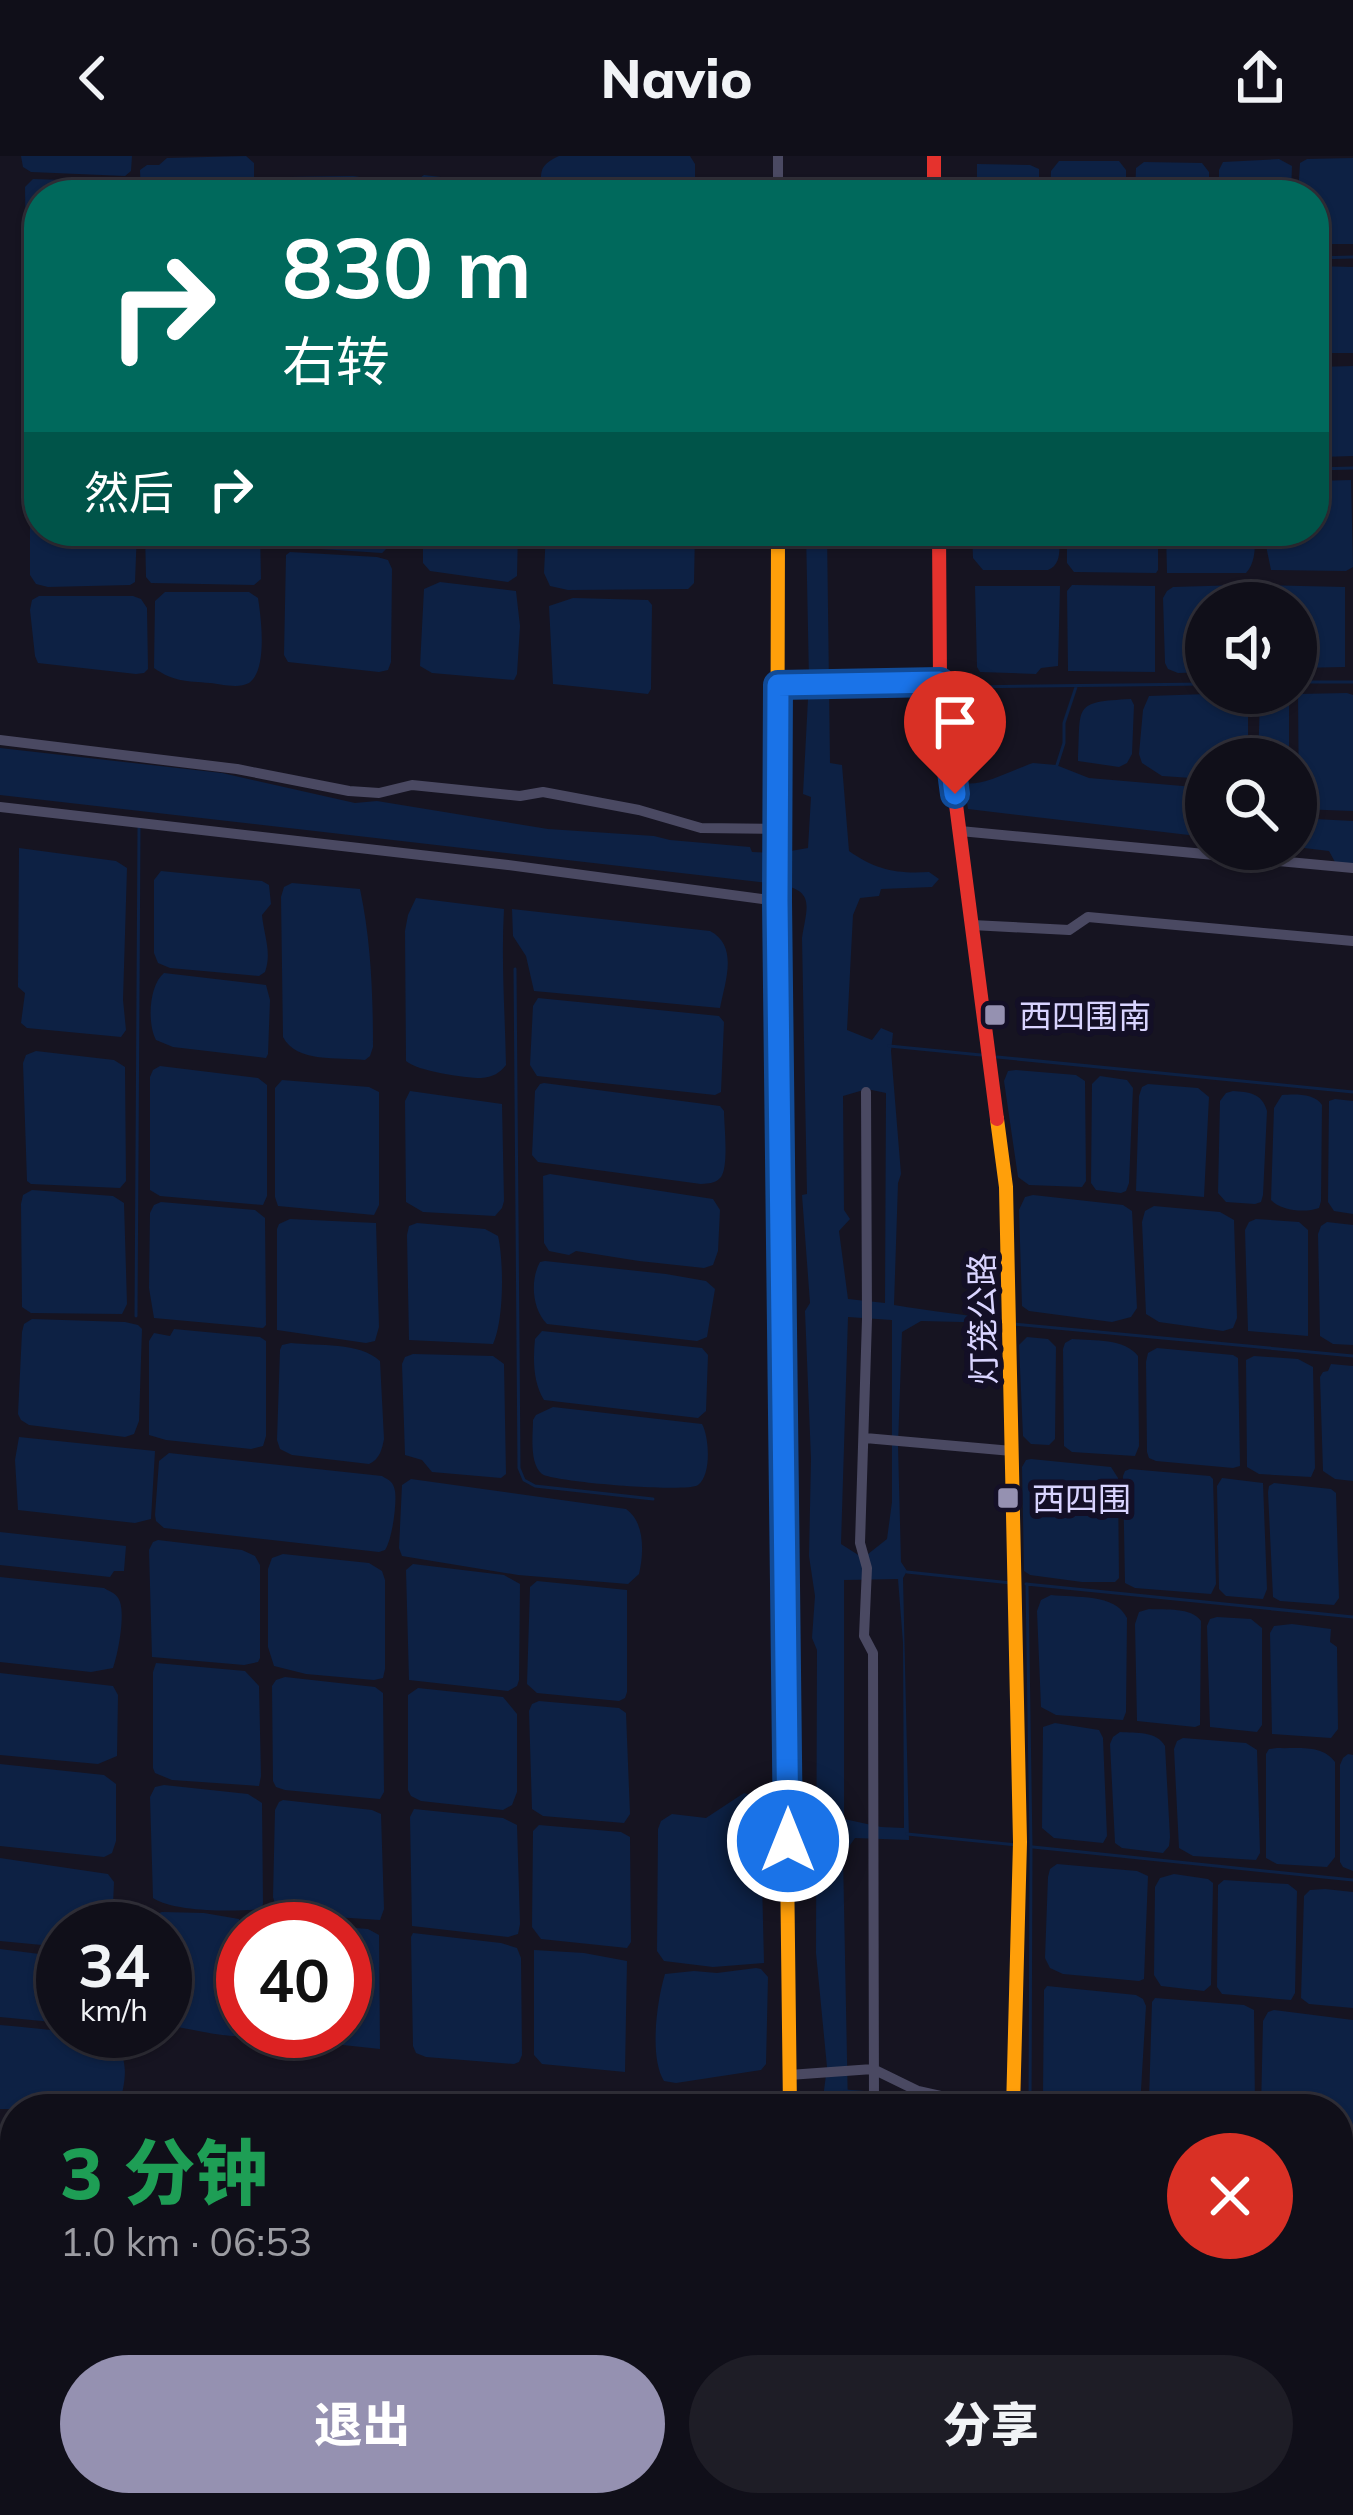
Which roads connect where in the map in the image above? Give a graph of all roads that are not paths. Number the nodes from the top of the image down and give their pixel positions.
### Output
1 (778, 546) edge
2 (938, 546) edge
3 (940, 682) junction
4 (778, 685) junction
5 (0, 740) edge
6 (0, 807) edge
7 (778, 829) junction
8 (960, 831) junction
9 (1353, 868) edge
10 (777, 901) junction
11 (972, 925) junction
12 (1353, 941) edge
13 (866, 1092) dead end
14 (865, 1438) dead end
15 (1012, 1451) junction
16 (873, 2069) junction
17 (789, 2075) junction
18 (790, 2094) edge
19 (873, 2094) edge
20 (932, 2094) edge
21 (1013, 2094) edge

1 - 4 street
2 - 3 street, 灯笼公路
3 - 4 street
3 - 8 street, 灯笼公路
4 - 7 street
5 - 7 street
6 - 10 street
7 - 10 street
8 - 9 street
8 - 11 street, 灯笼公路
10 - 17 street
11 - 12 street
11 - 15 street, 灯笼公路
13 - 16 street
14 - 15 street
15 - 21 street, 灯笼公路
16 - 17 street
16 - 19 street
16 - 20 street
17 - 18 street

